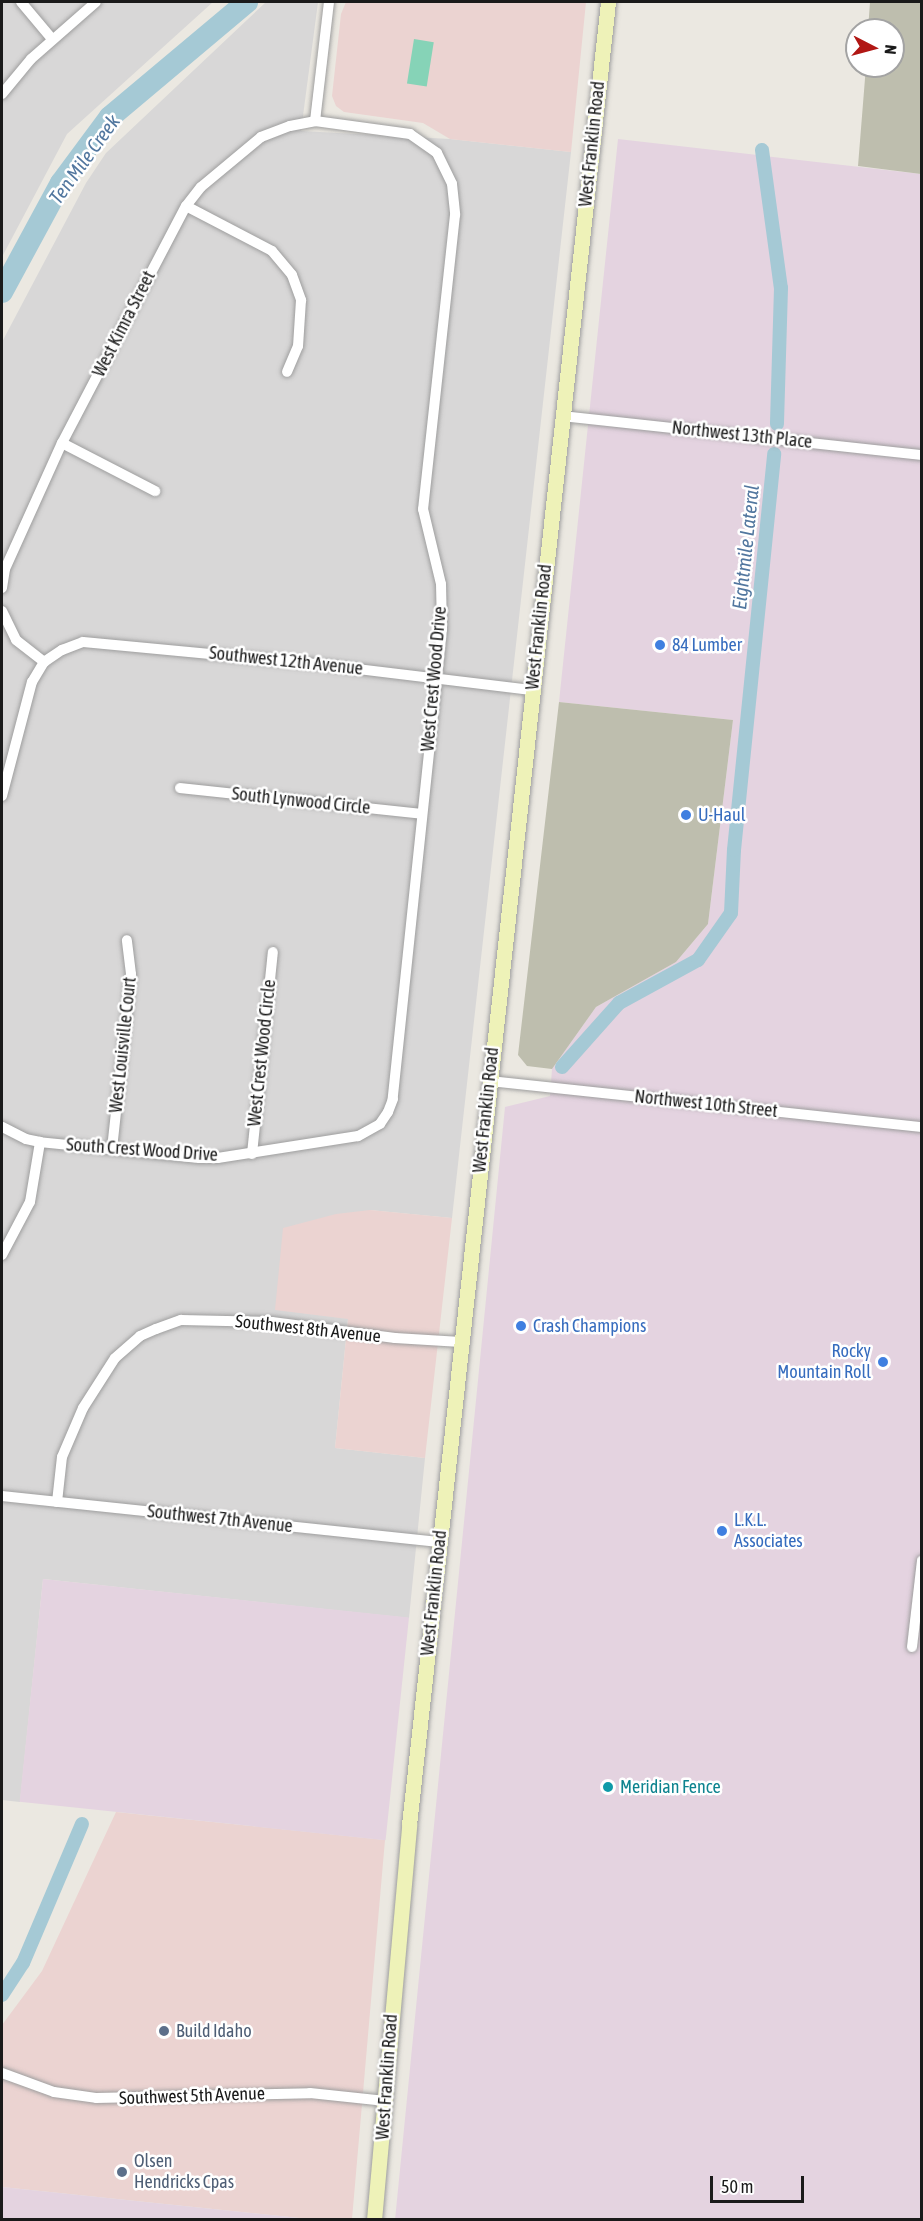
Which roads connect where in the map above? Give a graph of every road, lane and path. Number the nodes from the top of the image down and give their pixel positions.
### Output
1 (21, 2) edge
2 (96, 2) edge
3 (329, 2) edge
4 (608, 2) edge
5 (52, 39) junction
6 (2, 94) edge
7 (315, 121) junction
8 (186, 206) junction
9 (287, 372) dead end
10 (562, 416) junction
11 (62, 443) junction
12 (921, 455) edge
13 (155, 491) dead end
14 (2, 588) edge
15 (2, 611) edge
16 (44, 662) junction
17 (436, 679) junction
18 (532, 690) junction
19 (180, 788) dead end
20 (2, 796) edge
21 (422, 814) junction
22 (127, 940) dead end
23 (273, 952) dead end
24 (490, 1081) junction
25 (2, 1127) edge
26 (921, 1127) edge
27 (40, 1142) junction
28 (316, 1144) joint
29 (112, 1149) junction
30 (252, 1154) junction
31 (2, 1255) edge
32 (461, 1342) junction
33 (2, 1496) edge
34 (57, 1502) junction
35 (439, 1542) junction
36 (921, 1561) edge
37 (912, 1647) dead end
38 (2, 2073) edge
39 (386, 2101) junction
40 (374, 2220) edge

1 - 5 street
2 - 5 street
3 - 7 street
4 - 10 main road, West Franklin Road
5 - 6 street
7 - 8 street, West Kimra Street
7 - 17 street, West Crest Wood Drive
8 - 9 street
8 - 11 street, West Kimra Street
10 - 12 street, Northwest 13th Place
10 - 18 main road, West Franklin Road
11 - 13 street
11 - 14 street, West Kimra Street
15 - 16 street
16 - 17 street, Southwest 12th Avenue
16 - 20 street
17 - 18 street, Southwest 12th Avenue
17 - 21 street, West Crest Wood Drive
18 - 24 main road, West Franklin Road
19 - 21 street, South Lynwood Circle
21 - 28 street, West Crest Wood Drive
22 - 29 street, West Louisville Court
23 - 30 street, West Crest Wood Circle
24 - 26 street, Northwest 10th Street
24 - 32 main road, West Franklin Road
25 - 27 street
27 - 29 street, South Crest Wood Drive
27 - 31 street
28 - 30 street, South Crest Wood Drive
29 - 30 street, South Crest Wood Drive
32 - 34 street, Southwest 8th Avenue
32 - 35 main road, West Franklin Road
33 - 34 street, Southwest 7th Avenue
34 - 35 street, Southwest 7th Avenue
35 - 39 main road, West Franklin Road
36 - 37 street
38 - 39 street, Southwest 5th Avenue
39 - 40 main road, West Franklin Road

